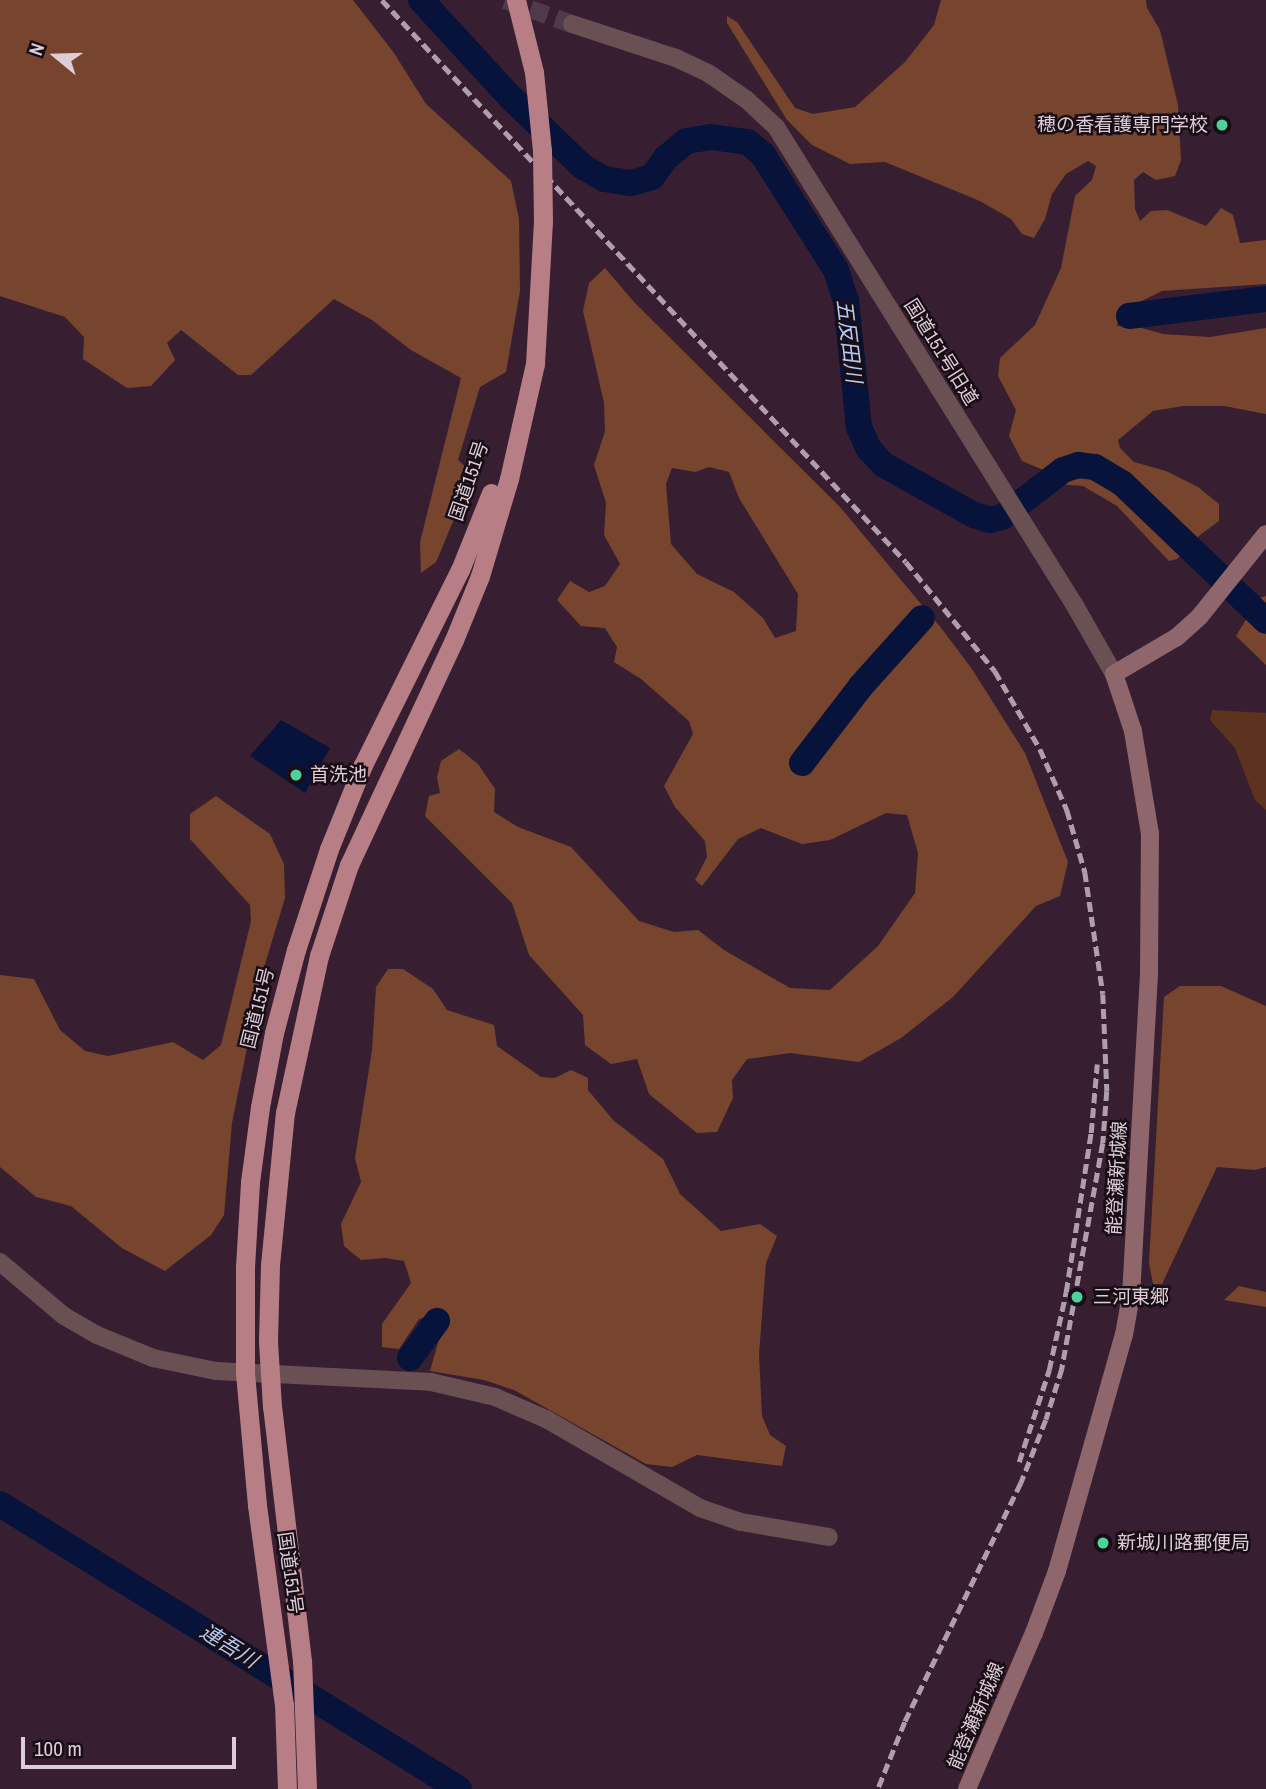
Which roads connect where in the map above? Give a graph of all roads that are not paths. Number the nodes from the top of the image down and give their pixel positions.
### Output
1 (516, 0) edge
2 (523, 0) edge
3 (572, 24) tunnel mouth
4 (534, 72) junction
5 (540, 281) junction
6 (1266, 534) edge
7 (1114, 674) junction
8 (0, 1262) edge
9 (244, 1373) junction
10 (270, 1374) junction
11 (829, 1537) dead end
12 (287, 1789) edge
13 (307, 1789) edge
14 (967, 1789) edge

1 - 4 highway, 国道151号
2 - 4 highway, 国道151号
3 - 7 street, 国道151号旧道
4 - 5 highway, 国道151号, bridge
5 - 9 highway, 国道151号
5 - 10 highway, 国道151号
6 - 7 main road
7 - 14 main road, 能登瀬新城線
8 - 9 street
9 - 10 street
9 - 12 highway, 国道151号
10 - 11 street
10 - 13 highway, 国道151号

